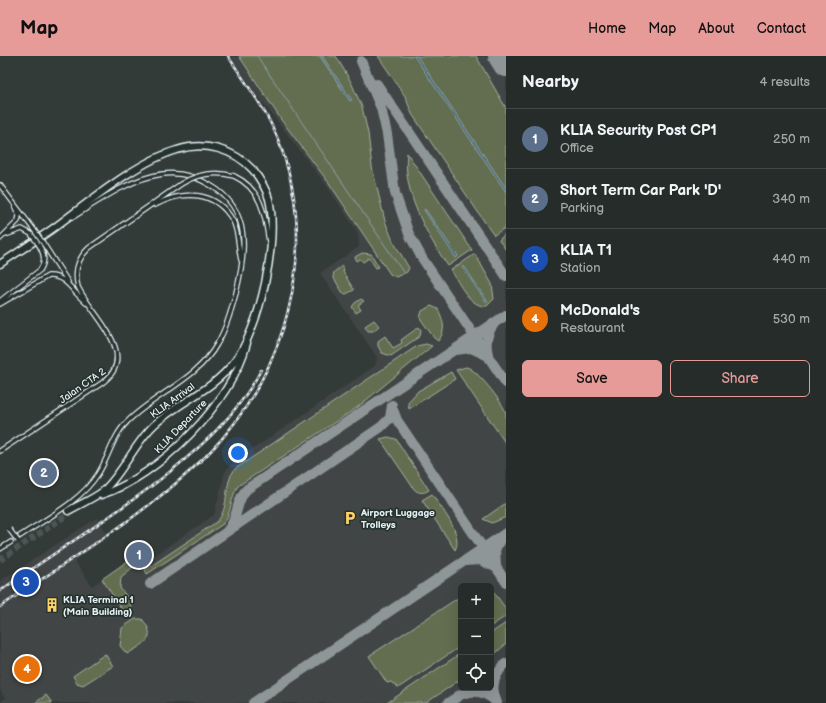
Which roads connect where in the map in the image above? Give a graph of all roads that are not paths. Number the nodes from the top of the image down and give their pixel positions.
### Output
1 (0, 185) edge
2 (9, 197) junction
3 (140, 213) junction
4 (53, 228) junction
5 (0, 239) edge
6 (269, 248) junction
7 (242, 263) junction
8 (0, 264) edge
9 (76, 293) junction
10 (0, 301) edge
11 (0, 304) edge
12 (91, 308) junction
13 (250, 334) junction
14 (0, 451) edge
15 (69, 512) joint
16 (10, 529) dead end
17 (20, 536) dead end
18 (12, 542) dead end
19 (18, 542) dead end
20 (0, 549) edge

1 - 2 street
2 - 5 street
2 - 9 street, bridge
3 - 6 street, bridge
3 - 7 street
3 - 12 street
4 - 6 main road
4 - 7 street
4 - 8 main road
5 - 10 street, bridge
6 - 13 main road
7 - 17 street
9 - 11 street
9 - 12 street
12 - 14 street, Jalan CTA 2
13 - 15 main road, KLIA Arrival
13 - 15 main road, KLIA Departure
16 - 19 street, bridge
18 - 20 street

